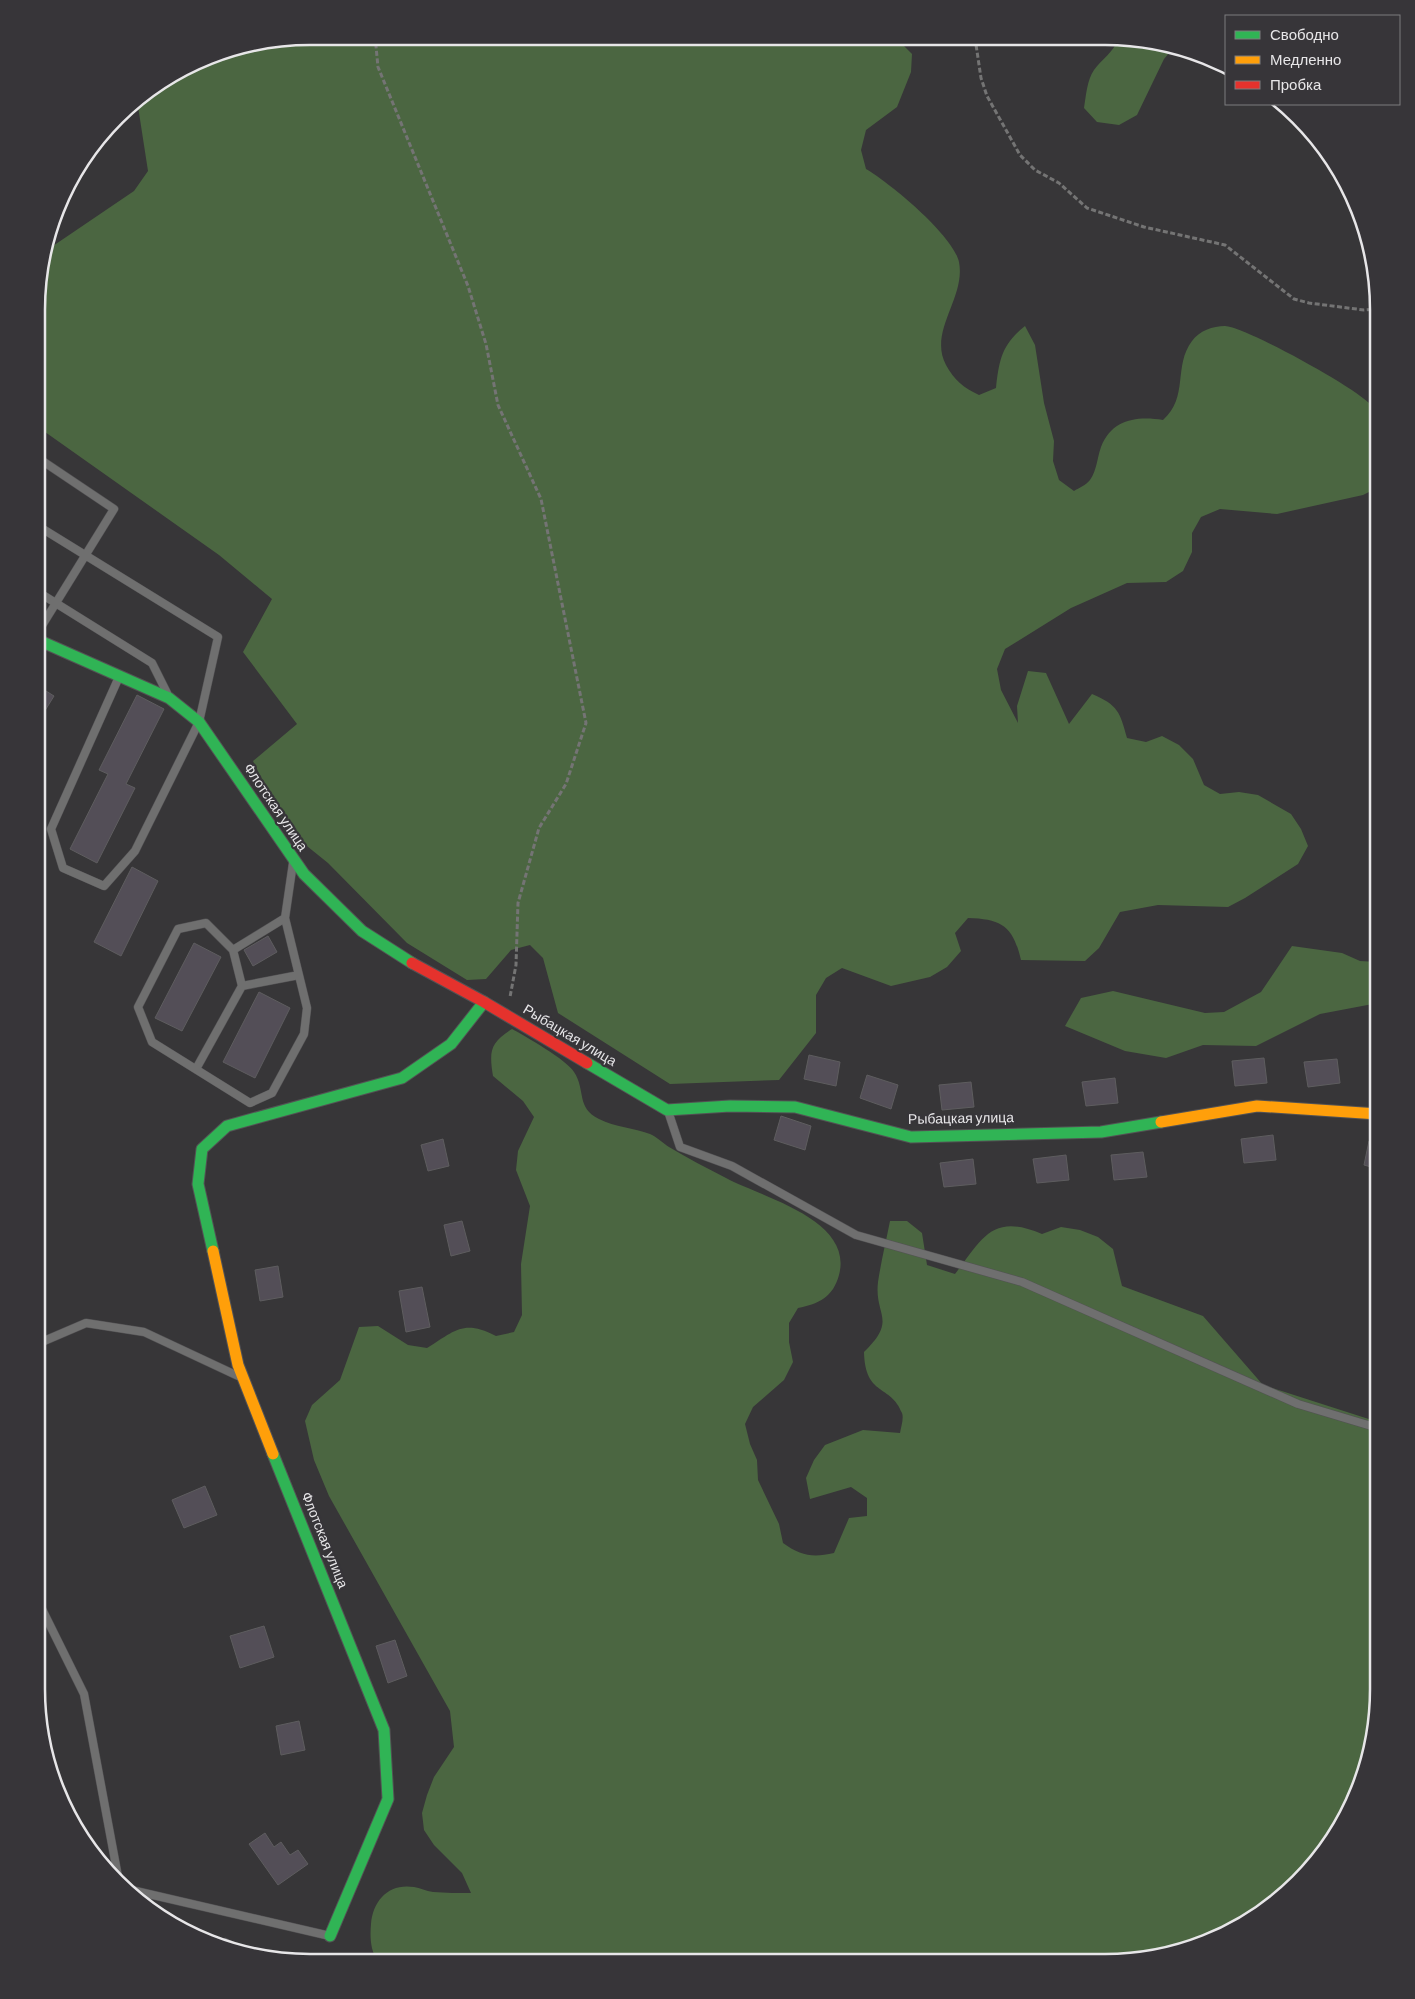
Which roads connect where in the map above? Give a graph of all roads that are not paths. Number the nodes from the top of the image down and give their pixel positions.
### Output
1 (45, 463) edge
2 (45, 530) edge
3 (86, 555) junction
4 (45, 596) edge
5 (56, 603) junction
6 (45, 621) edge
7 (45, 643) edge
8 (120, 675) junction
9 (169, 698) junction
10 (199, 722) junction
11 (293, 860) junction
12 (285, 918) junction
13 (233, 950) junction
14 (299, 975) junction
15 (242, 986) junction
16 (484, 1002) junction
17 (196, 1069) junction
18 (667, 1110) junction
19 (1370, 1113) edge
20 (45, 1341) edge
21 (244, 1379) junction
22 (1370, 1426) edge
23 (45, 1615) edge
24 (117, 1870) edge
25 (142, 1893) edge
26 (330, 1936) joint

1 - 3 lane
2 - 3 lane
3 - 5 lane
3 - 10 lane
4 - 5 lane
5 - 6 lane
5 - 9 lane
7 - 8 street, Флотская улица
8 - 9 street, Флотская улица
8 - 10 lane
9 - 10 street, Флотская улица
10 - 11 street, Флотская улица
11 - 12 lane
11 - 16 street, Флотская улица
12 - 13 lane
12 - 14 lane
13 - 15 lane
13 - 17 lane
14 - 15 lane
14 - 17 lane
15 - 17 lane
16 - 18 street, Рыбацкая улица
16 - 21 street, Флотская улица
18 - 19 street, Рыбацкая улица
18 - 22 lane
20 - 21 lane
21 - 26 street, Флотская улица
23 - 24 lane
25 - 26 lane

